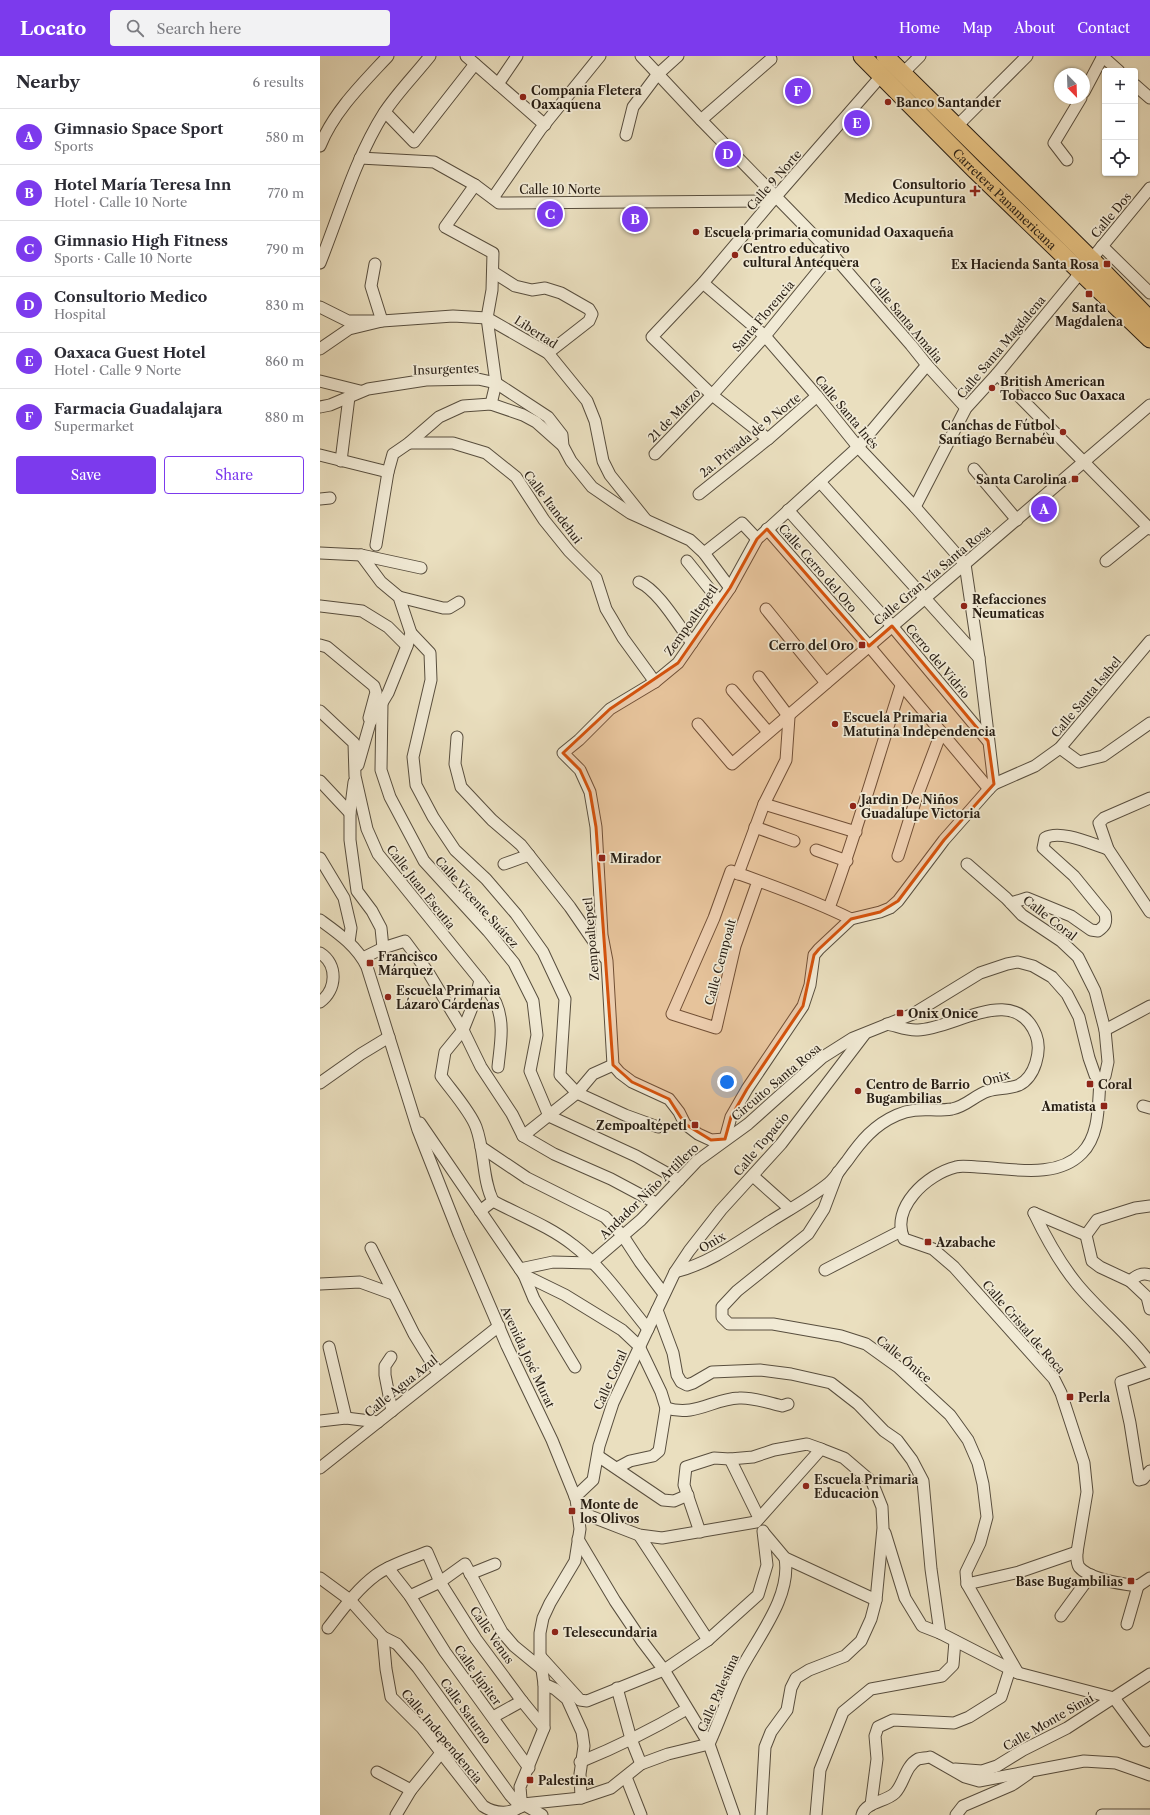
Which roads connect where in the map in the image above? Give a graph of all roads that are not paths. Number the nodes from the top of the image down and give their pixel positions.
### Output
1 (388, 56) edge
2 (430, 56) edge
3 (517, 56) edge
4 (600, 56) edge
5 (641, 56) edge
6 (678, 56) edge
7 (862, 56) edge
8 (885, 56) edge
9 (920, 56) edge
10 (1027, 56) edge
11 (1102, 56) edge
12 (473, 59) edge
13 (771, 59) dead end
14 (1116, 68) edge
15 (903, 73) junction
16 (657, 75) junction
17 (882, 75) junction
18 (1090, 80) edge
19 (498, 84) junction
20 (1138, 88) edge
21 (1150, 98) edge
22 (1077, 104) edge
23 (385, 112) junction
24 (701, 120) junction
25 (545, 125) junction
26 (957, 126) junction
27 (626, 135) dead end
28 (320, 146) edge
29 (360, 158) junction
30 (1067, 160) dead end
31 (475, 185) junction
32 (1149, 192) edge
33 (493, 198) junction
34 (774, 199) junction
35 (832, 254) junction
36 (1091, 259) junction
37 (320, 263) edge
38 (375, 264) dead end
39 (493, 272) junction
40 (703, 283) junction
41 (1150, 293) edge
42 (320, 307) edge
43 (487, 318) junction
44 (1150, 320) edge
45 (382, 321) junction
46 (765, 336) junction
47 (1150, 339) edge
48 (320, 349) edge
49 (548, 353) junction
50 (926, 365) junction
51 (997, 374) junction
52 (320, 381) edge
53 (496, 383) junction
54 (360, 391) junction
55 (712, 395) junction
56 (817, 396) junction
57 (349, 397) junction
58 (491, 404) junction
59 (1150, 405) edge
60 (320, 407) edge
61 (966, 408) junction
62 (768, 439) junction
63 (409, 443) junction
64 (563, 446) junction
65 (858, 448) junction
66 (655, 454) dead end
67 (320, 455) edge
68 (341, 461) junction
69 (1084, 462) junction
70 (974, 469) dead end
71 (388, 472) junction
72 (820, 482) junction
73 (699, 494) dead end
74 (915, 507) junction
75 (788, 510) junction
76 (1017, 520) junction
77 (646, 521) junction
78 (1149, 528) edge
79 (767, 530) junction
80 (756, 538) junction
81 (376, 545) dead end
82 (320, 553) edge
83 (704, 553) junction
84 (360, 555) junction
85 (687, 561) dead end
86 (1106, 561) dead end
87 (965, 564) junction
88 (421, 568) dead end
89 (639, 582) dead end
90 (730, 588) junction
91 (399, 598) junction
92 (924, 598) junction
93 (459, 602) dead end
94 (720, 602) junction
95 (320, 606) edge
96 (766, 609) dead end
97 (892, 626) junction
98 (411, 633) junction
99 (1150, 641) edge
100 (692, 643) junction
101 (320, 645) edge
102 (407, 646) junction
103 (869, 646) junction
104 (979, 658) junction
105 (759, 677) dead end
106 (655, 682) junction
107 (826, 683) junction
108 (901, 686) junction
109 (732, 690) dead end
110 (382, 703) junction
111 (320, 711) edge
112 (789, 717) junction
113 (370, 723) junction
114 (1150, 723) edge
115 (698, 724) dead end
116 (768, 732) junction
117 (941, 733) junction
118 (457, 737) dead end
119 (988, 741) junction
120 (1060, 748) junction
121 (355, 776) junction
122 (320, 781) edge
123 (991, 786) junction
124 (1150, 798) edge
125 (764, 804) junction
126 (350, 813) junction
127 (755, 827) junction
128 (856, 832) junction
129 (794, 840) dead end
130 (1108, 849) junction
131 (816, 850) dead end
132 (529, 854) junction
133 (898, 856) dead end
134 (320, 858) edge
135 (846, 861) junction
136 (504, 864) dead end
137 (967, 864) dead end
138 (735, 872) junction
139 (758, 881) junction
140 (357, 891) junction
141 (344, 898) junction
142 (1010, 903) junction
143 (829, 908) junction
144 (1150, 912) edge
145 (851, 919) junction
146 (320, 920) edge
147 (349, 942) junction
148 (383, 948) junction
149 (320, 953) edge
150 (363, 958) junction
151 (607, 961) junction
152 (480, 980) junction
153 (322, 1000) edge
154 (1150, 1006) edge
155 (887, 1024) junction
156 (463, 1030) junction
157 (1105, 1030) junction
158 (866, 1033) junction
159 (389, 1037) junction
160 (613, 1065) junction
161 (498, 1067) dead end
162 (1100, 1081) junction
163 (320, 1083) edge
164 (577, 1093) junction
165 (413, 1112) junction
166 (549, 1116) junction
167 (658, 1127) dead end
168 (523, 1136) junction
169 (725, 1139) junction
170 (482, 1148) junction
171 (838, 1172) junction
172 (753, 1176) junction
173 (679, 1180) junction
174 (493, 1201) junction
175 (656, 1203) junction
176 (1150, 1206) edge
177 (790, 1209) junction
178 (480, 1211) junction
179 (903, 1235) junction
180 (1086, 1235) junction
181 (623, 1236) junction
182 (371, 1248) dead end
183 (591, 1263) junction
184 (824, 1270) dead end
185 (522, 1272) junction
186 (675, 1272) junction
187 (1150, 1275) edge
188 (1130, 1281) junction
189 (320, 1284) edge
190 (393, 1294) junction
191 (664, 1294) junction
192 (1150, 1309) edge
193 (657, 1310) junction
194 (499, 1326) junction
195 (648, 1329) junction
196 (639, 1346) junction
197 (329, 1347) dead end
198 (391, 1357) dead end
199 (1150, 1362) edge
200 (575, 1367) dead end
201 (1150, 1372) edge
202 (438, 1373) junction
203 (788, 1404) dead end
204 (666, 1408) junction
205 (392, 1411) junction
206 (346, 1418) junction
207 (320, 1421) edge
208 (378, 1422) junction
209 (821, 1449) junction
210 (598, 1456) junction
211 (730, 1460) junction
212 (320, 1468) edge
213 (617, 1468) junction
214 (1150, 1471) edge
215 (688, 1495) junction
216 (575, 1497) junction
217 (577, 1511) junction
218 (759, 1524) junction
219 (883, 1528) junction
220 (700, 1532) junction
221 (639, 1535) junction
222 (578, 1539) junction
223 (1077, 1552) junction
224 (785, 1558) junction
225 (495, 1564) dead end
226 (388, 1568) junction
227 (470, 1574) junction
228 (1091, 1575) junction
229 (320, 1578) edge
230 (1150, 1578) edge
231 (440, 1582) junction
232 (967, 1584) junction
233 (1138, 1586) junction
234 (410, 1596) junction
235 (350, 1600) junction
236 (875, 1604) junction
237 (1061, 1616) dead end
238 (1128, 1624) dead end
239 (328, 1628) dead end
240 (940, 1633) junction
241 (384, 1637) junction
242 (708, 1640) junction
243 (955, 1641) junction
244 (540, 1656) junction
245 (542, 1669) junction
246 (664, 1670) junction
247 (1014, 1671) junction
248 (1150, 1674) edge
249 (544, 1684) junction
250 (617, 1688) junction
251 (1114, 1698) junction
252 (522, 1701) junction
253 (687, 1709) junction
254 (493, 1717) junction
255 (544, 1728) junction
256 (1145, 1730) edge
257 (631, 1739) junction
258 (1146, 1741) dead end
259 (709, 1744) junction
260 (441, 1753) junction
261 (580, 1762) junction
262 (641, 1764) junction
263 (529, 1768) junction
264 (952, 1769) junction
265 (1031, 1771) junction
266 (377, 1772) dead end
267 (1150, 1775) edge
268 (626, 1777) junction
269 (411, 1790) junction
270 (581, 1798) junction
271 (871, 1805) junction
272 (482, 1810) edge
273 (517, 1811) edge
274 (396, 1815) edge
275 (542, 1815) edge
276 (641, 1815) edge
277 (734, 1815) edge
278 (761, 1815) edge
279 (816, 1815) edge
280 (862, 1815) edge
281 (956, 1815) edge
282 (1102, 1815) edge
283 (1150, 1815) edge

1 - 28 street
2 - 23 street
3 - 19 street
4 - 25 street
5 - 16 street, Calle Santa Amalia
6 - 16 street
7 - 17 highway, Carretera Panamericana
8 - 15 highway, Carretera Panamericana
9 - 15 street
10 - 26 street
11 - 14 street
11 - 18 street
12 - 19 street
12 - 23 street
13 - 24 street
15 - 26 highway, Carretera Panamericana
16 - 24 street, Calle Santa Amalia
16 - 27 street
17 - 34 street, Calle 9 Norte
17 - 36 highway, Carretera Panamericana
19 - 25 street
20 - 21 street
22 - 30 street
23 - 29 street
24 - 34 street, Calle Santa Amalia
25 - 33 street
26 - 36 highway, Carretera Panamericana
29 - 31 street, Calle 10 Norte
29 - 37 street
31 - 33 street, Calle 10 Norte
31 - 39 street
32 - 36 street, Calle Dos
33 - 34 street, Calle 10 Norte
34 - 35 street, Calle Santa Amalia
34 - 40 street, Calle 9 Norte
35 - 46 street, Santa Florencia
35 - 50 street, Calle Santa Amalia
36 - 41 street
36 - 44 highway, Carretera Panamericana
36 - 47 highway, Carretera Panamericana
36 - 51 street, Calle Santa Magdalena
38 - 45 street
39 - 43 street
39 - 49 street
40 - 46 street, Calle Santa Inés
40 - 55 street, Calle 9 Norte
42 - 45 street, Libertad
43 - 45 street, Libertad
43 - 49 street, Libertad
43 - 53 street
45 - 48 street
46 - 55 street, Santa Florencia
46 - 56 street, Calle Santa Inés
49 - 77 street, Libertad
50 - 61 street, Calle Santa Amalia
50 - 65 street, Zempoaltepetl
51 - 61 street, Calle Santa Magdalena
51 - 69 street
52 - 54 street
53 - 54 street, Insurgentes
53 - 58 street
53 - 64 street, Insurgentes
54 - 57 street, Insurgentes
55 - 62 street
55 - 66 street, 21 de Marzo
56 - 62 street, 2a. Privada de 9 Norte
56 - 65 street, Calle Santa Inés
57 - 60 street, Insurgentes
57 - 68 street
58 - 63 street
58 - 64 street
59 - 69 street, Calle Gran Vía Santa Rosa
61 - 74 street, Calle Santa Magdalena
62 - 73 street, 2a. Privada de 9 Norte
63 - 71 street
63 - 106 street, Calle Itandehui
64 - 77 street, Insurgentes
65 - 72 street, Zempoaltepetl
65 - 74 street, Calle Santa Inés
67 - 68 street
68 - 71 street
69 - 76 street, Calle Gran Vía Santa Rosa
69 - 78 street
70 - 76 street
71 - 81 street
72 - 75 street, Zempoaltepetl
72 - 92 street
74 - 87 street, Calle Santa Inés
75 - 79 street, Zempoaltepetl
75 - 97 street, Cerro del Vidrio
76 - 87 street, Calle Gran Vía Santa Rosa
77 - 83 street, Insurgentes
78 - 86 street
79 - 80 street, Zempoaltepetl
79 - 103 street, Calle Cerro del Oro
80 - 83 street
80 - 90 street, Zempoaltepetl
82 - 84 street
83 - 90 street, Insurgentes
84 - 88 street
84 - 91 street
85 - 94 street
87 - 92 street, Calle Gran Vía Santa Rosa
87 - 104 street
89 - 100 street
90 - 94 street, Zempoaltepetl
91 - 93 street
91 - 98 street
92 - 97 street, Calle Gran Vía Santa Rosa
92 - 104 street
94 - 100 street, Zempoaltepetl
95 - 102 street
96 - 107 street
97 - 103 street, Calle Gran Vía Santa Rosa
97 - 119 street, Cerro del Vidrio
98 - 102 street
98 - 164 street
99 - 120 street, Calle Santa Isabel
100 - 106 street, Zempoaltepetl
101 - 113 street
102 - 110 street
103 - 107 street, Calle Gran Vía Santa Rosa
103 - 108 street, Calle Cerro del Oro
104 - 119 street
105 - 112 street
106 - 151 street, Zempoaltepetl
107 - 112 street, Calle Gran Vía Santa Rosa
108 - 117 street, Calle Cerro del Oro
108 - 128 street
109 - 116 street
110 - 113 street
110 - 166 street, Calle Vicente Suárez
111 - 121 street
112 - 116 street, Calle Gran Vía Santa Rosa
112 - 125 street
113 - 121 street
114 - 120 street
115 - 116 street, Calle Gran Vía Santa Rosa
117 - 123 street, Calle Cerro del Oro
117 - 133 street
118 - 132 street
119 - 123 street
120 - 123 street, Calle Santa Isabel
121 - 126 street
121 - 152 street, Calle Juan Escutia
122 - 126 street
123 - 145 street
124 - 130 street
125 - 127 street
125 - 128 street
126 - 140 street
127 - 129 street
127 - 138 street
128 - 135 street
130 - 142 street, Calle Coral
130 - 144 street
131 - 135 street
132 - 136 street
132 - 151 street
134 - 141 street
135 - 143 street
137 - 142 street
138 - 139 street
138 - 139 street, Calle Cempoalt
139 - 143 street
140 - 141 street
140 - 148 street
141 - 147 street
142 - 157 street, Calle Coral
143 - 145 street
145 - 169 street
146 - 147 street, Avenida José Murat
147 - 150 street, Avenida José Murat
148 - 150 street
148 - 156 street
149 - 153 street
150 - 159 street, Avenida José Murat
151 - 160 street, Zempoaltepetl
152 - 156 street
152 - 161 street, Calle Juan Escutia
154 - 157 street
155 - 158 street, Circuito Santa Rosa
155 - 162 street, Circuito Santa Rosa
155 - 171 street, Onix
156 - 168 street
156 - 170 street
157 - 162 street, Calle Coral
158 - 169 street, Circuito Santa Rosa
158 - 172 street, Calle Topacio
159 - 163 street
159 - 165 street, Avenida José Murat
160 - 164 street
160 - 169 street
162 - 179 street
164 - 166 street
164 - 167 street
165 - 178 street
165 - 194 street, Avenida José Murat
166 - 168 street
166 - 173 street
168 - 175 street
169 - 173 street, Andador Niño Artillero
170 - 174 street
170 - 181 street
171 - 177 street, Onix
171 - 232 street, Calle Ónice
172 - 177 street
172 - 186 street, Calle Topacio
173 - 175 street, Andador Niño Artillero
174 - 178 street
174 - 183 street
175 - 181 street, Andador Niño Artillero
176 - 180 street
177 - 186 street, Onix
178 - 185 street
179 - 184 street
179 - 223 street, Calle Cristal de Roca
180 - 188 street
180 - 199 street
181 - 183 street, Andador Niño Artillero
181 - 191 street
182 - 190 street
183 - 185 street
183 - 195 street
185 - 196 street
185 - 200 street
186 - 191 street, Calle Coral
187 - 188 street
188 - 192 street
189 - 190 street
190 - 202 street
191 - 193 street, Calle Coral
193 - 195 street, Calle Coral
193 - 240 street
194 - 202 street, Calle Agua Azul
194 - 216 street, Avenida José Murat
195 - 196 street, Calle Coral
196 - 204 street
196 - 210 street, Calle Coral
197 - 206 street
198 - 205 street
201 - 214 street
202 - 205 street, Calle Agua Azul
203 - 204 street
204 - 213 street
205 - 208 street, Calle Agua Azul
206 - 207 street
206 - 208 street
208 - 212 street, Calle Agua Azul
209 - 211 street
209 - 218 street
209 - 219 street
210 - 213 street
210 - 216 street, Calle Coral
211 - 215 street
211 - 218 street
213 - 215 street
215 - 220 street
216 - 217 street, Avenida José Murat
217 - 221 street
217 - 222 street, Avenida José Murat
218 - 220 street
218 - 224 street
218 - 242 street
219 - 236 street
219 - 240 street
220 - 221 street
221 - 242 street
222 - 244 street, Avenida José Murat
222 - 246 street
223 - 228 street, Calle Cristal de Roca
223 - 232 street
224 - 236 street
224 - 259 street, Calle Palestina
225 - 227 street
226 - 231 street, Calle Venus
226 - 234 street, Calle Júpiter
226 - 235 street
227 - 231 street
227 - 245 street
228 - 233 street, Calle Cristal de Roca
228 - 237 street
229 - 235 street
230 - 233 street
231 - 234 street
231 - 252 street, Calle Venus
232 - 247 street
233 - 238 street
234 - 254 street, Calle Júpiter
235 - 239 street
235 - 241 street
236 - 278 street
240 - 243 street
241 - 260 street, Calle Independencia
241 - 273 street, Calle Saturno
242 - 246 street
243 - 247 street
243 - 279 street
244 - 245 street, Avenida José Murat
244 - 250 street
245 - 249 street, Avenida José Murat
246 - 250 street
246 - 253 street
247 - 251 street
247 - 271 street
248 - 251 street, Calle Monte Sinaí
249 - 255 street, Avenida José Murat
249 - 261 street
250 - 257 street
251 - 256 street
251 - 264 street, Calle Monte Sinaí
252 - 254 street
252 - 255 street, Calle Venus
253 - 257 street
253 - 259 street
254 - 263 street, Calle Júpiter
255 - 263 street, Avenida José Murat
256 - 258 street
257 - 261 street
257 - 262 street
259 - 262 street, Calle Palestina
259 - 277 street
260 - 269 street
260 - 272 street, Calle Independencia
261 - 270 street
262 - 268 street, Calle Palestina
263 - 273 street, Avenida José Murat
264 - 265 street
264 - 271 street
265 - 267 street
265 - 281 street
266 - 269 street
268 - 270 street, Calle Palestina
268 - 276 street
269 - 274 street
270 - 273 street, Calle Palestina
271 - 280 street
272 - 273 street, Calle Palestina
273 - 275 street
282 - 283 street

